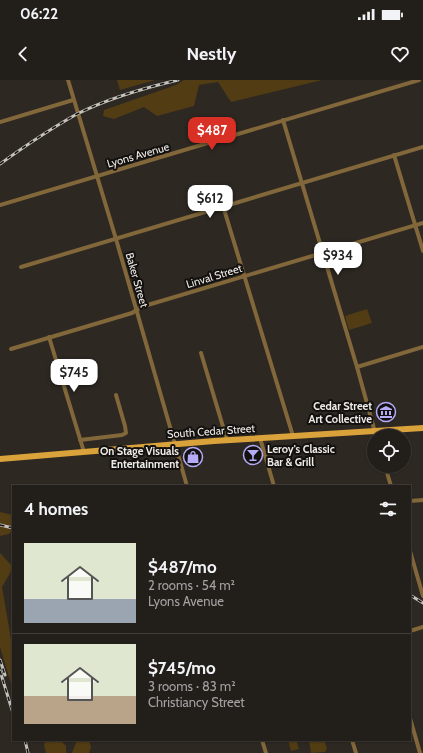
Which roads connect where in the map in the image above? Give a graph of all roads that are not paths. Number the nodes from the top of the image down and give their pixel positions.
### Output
1 (68, 80) edge
2 (418, 80) edge
3 (74, 100) junction
4 (283, 120) junction
5 (0, 122) edge
6 (423, 147) edge
7 (394, 155) junction
8 (97, 176) junction
9 (302, 183) junction
10 (0, 205) edge
11 (223, 206) junction
12 (423, 222) edge
13 (415, 225) junction
14 (116, 239) junction
15 (423, 251) edge
16 (323, 252) junction
17 (21, 267) dead end
18 (244, 276) junction
19 (136, 310) junction
20 (49, 337) junction
21 (423, 347) edge
22 (11, 349) dead end
23 (202, 353) dead end
24 (357, 367) junction
25 (116, 395) dead end
26 (423, 428) edge
27 (375, 429) edge
28 (411, 429) edge
29 (367, 433) edge
30 (293, 436) junction
31 (260, 438) junction
32 (80, 440) junction
33 (227, 440) junction
34 (175, 444) junction
35 (84, 452) junction
36 (0, 459) edge
37 (387, 473) edge
38 (187, 485) edge
39 (274, 485) edge
40 (391, 485) edge
41 (423, 500) edge
42 (411, 501) edge
43 (411, 554) edge
44 (423, 596) edge
45 (423, 627) edge
46 (411, 630) edge
47 (411, 722) edge
48 (262, 741) edge
49 (352, 741) edge
50 (266, 753) edge
51 (356, 753) edge
52 (420, 753) edge

1 - 3 street, Baker Street
2 - 4 street, Lyons Avenue
3 - 5 street
3 - 8 street, Baker Street
4 - 8 street, Lyons Avenue
4 - 9 street
6 - 7 street
7 - 9 street
7 - 13 street
8 - 10 street, Lyons Avenue
8 - 14 street, Baker Street
9 - 11 street
9 - 16 street
11 - 14 street
11 - 18 street
12 - 13 street, Linval Street
13 - 15 street
13 - 16 street, Linval Street
14 - 17 street
14 - 19 street, Baker Street
16 - 18 street, Linval Street
16 - 24 street
18 - 19 street, Linval Street
18 - 30 street
19 - 20 street, Linval Street
19 - 34 street, Baker Street
20 - 22 street, Linval Street
20 - 32 street
21 - 24 street
23 - 33 street
24 - 27 street
25 - 32 street
26 - 28 main road, South Cedar Street
29 - 30 main road, South Cedar Street
30 - 31 main road, South Cedar Street
31 - 33 main road, South Cedar Street
31 - 39 street
32 - 35 street
33 - 34 main road, South Cedar Street
34 - 35 main road, South Cedar Street
34 - 38 street, Baker Street
35 - 36 main road, South Cedar Street
37 - 40 street
41 - 42 street
43 - 44 street
45 - 46 street
47 - 52 street
48 - 50 street
49 - 51 street

